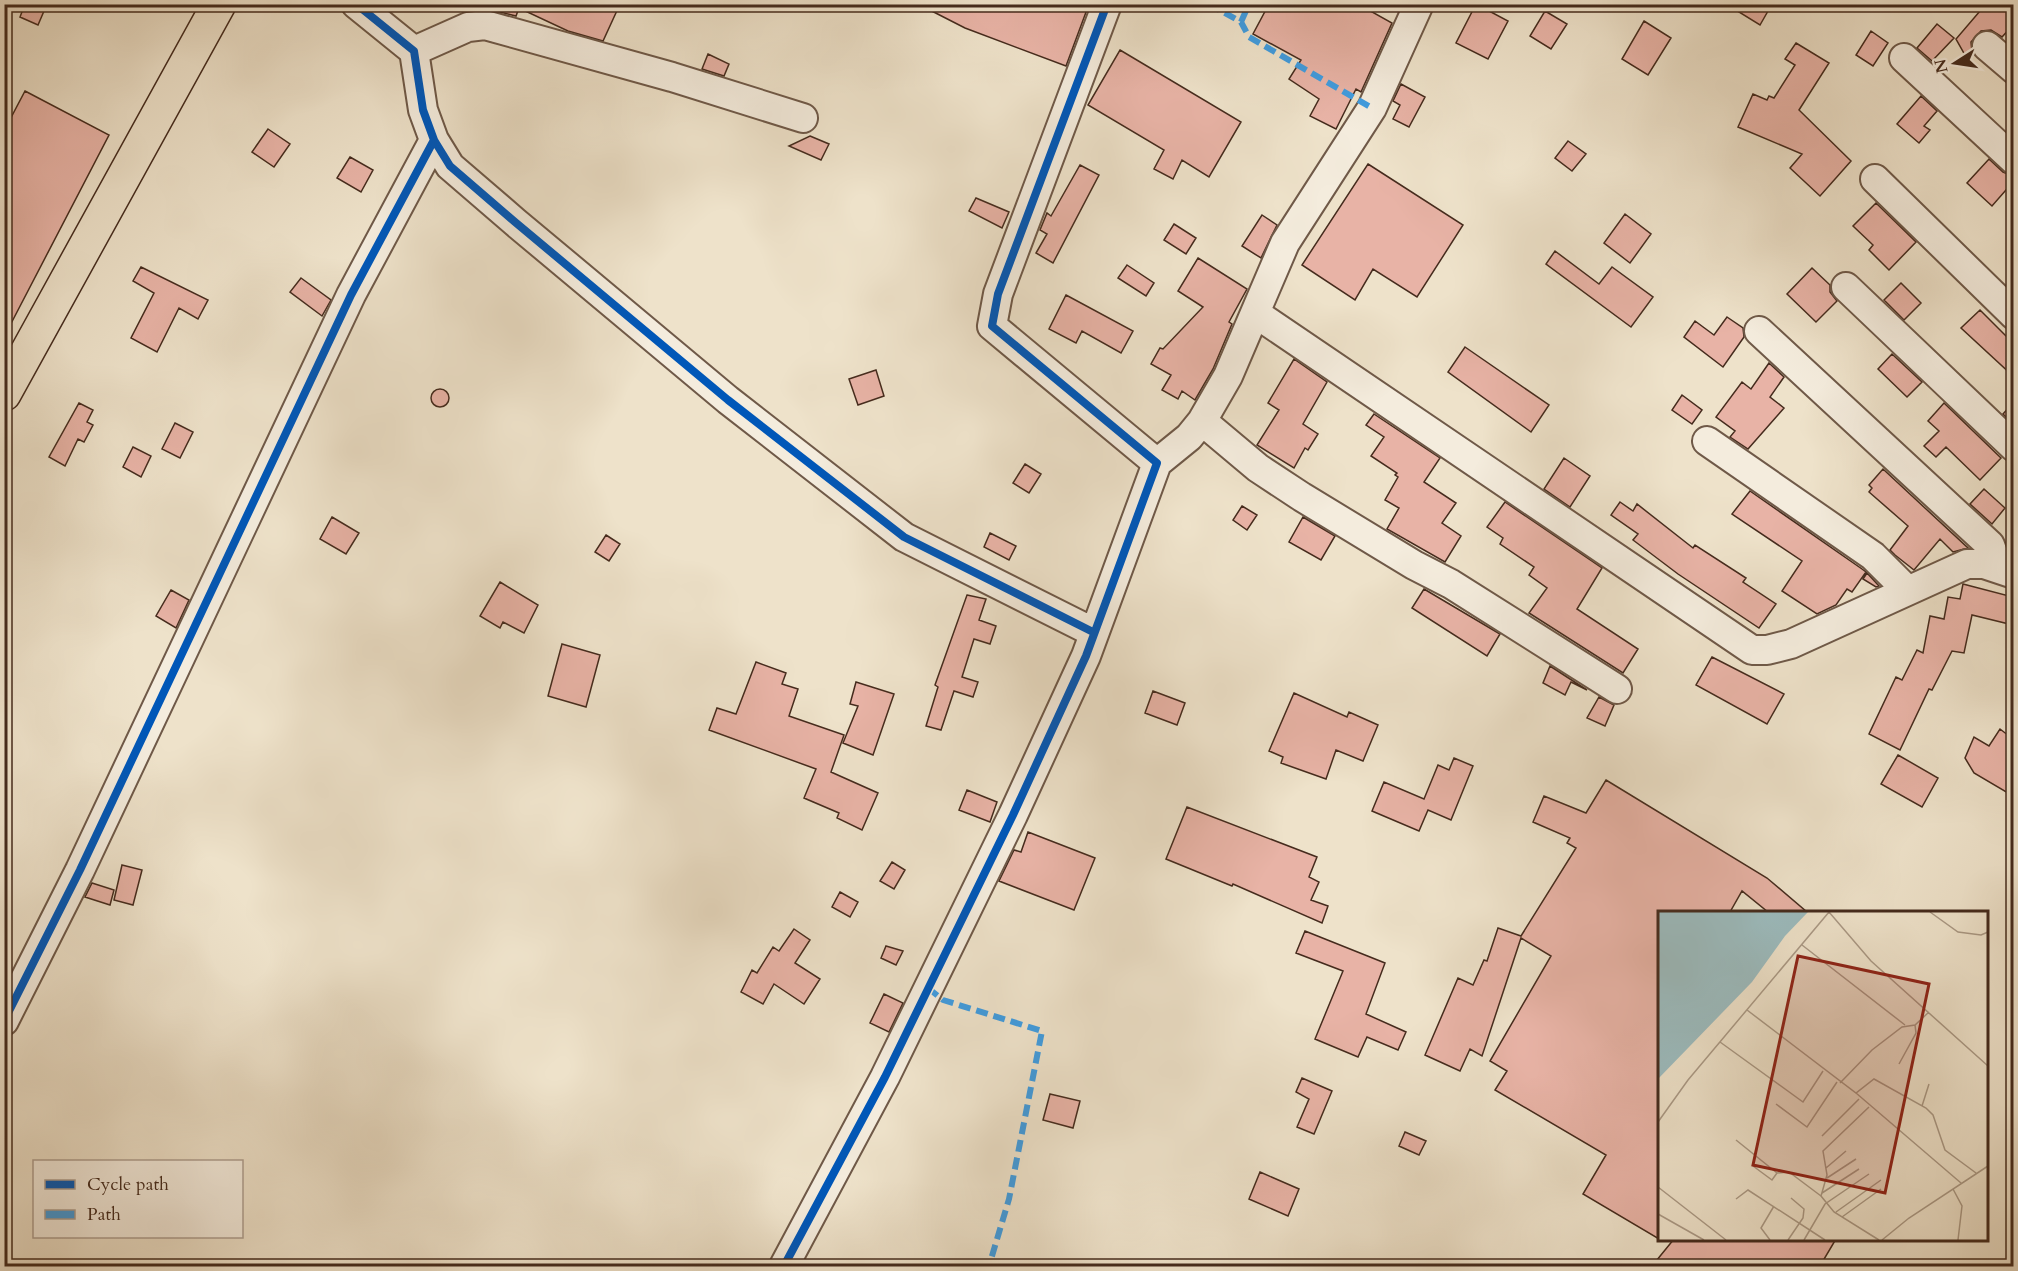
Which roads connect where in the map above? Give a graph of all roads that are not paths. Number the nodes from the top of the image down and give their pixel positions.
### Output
1 (219, 4) edge
2 (356, 4) edge
3 (1107, 4) edge
4 (1419, 4) edge
5 (1987, 46) dead end
6 (414, 51) junction
7 (1904, 58) dead end
8 (2013, 69) edge
9 (803, 118) dead end
10 (434, 140) junction
11 (2013, 160) edge
12 (1875, 179) dead end
13 (1846, 286) dead end
14 (1255, 313) junction
15 (2013, 315) edge
16 (1759, 331) dead end
17 (4, 394) edge
18 (1202, 421) junction
19 (1707, 441) dead end
20 (2013, 447) edge
21 (1157, 463) junction
22 (2006, 570) edge
23 (1907, 590) junction
24 (1093, 632) junction
25 (1617, 689) dead end
26 (4, 1021) edge
27 (784, 1266) edge

1 - 17 main road
2 - 6 street
3 - 21 street
4 - 14 street
5 - 8 street
6 - 9 street
6 - 10 street
7 - 11 street
10 - 24 street
10 - 26 street
12 - 15 street
13 - 20 street
14 - 18 street
14 - 23 street
16 - 22 street
18 - 21 street
18 - 25 street
19 - 23 street
21 - 24 street
22 - 23 street
24 - 27 street

